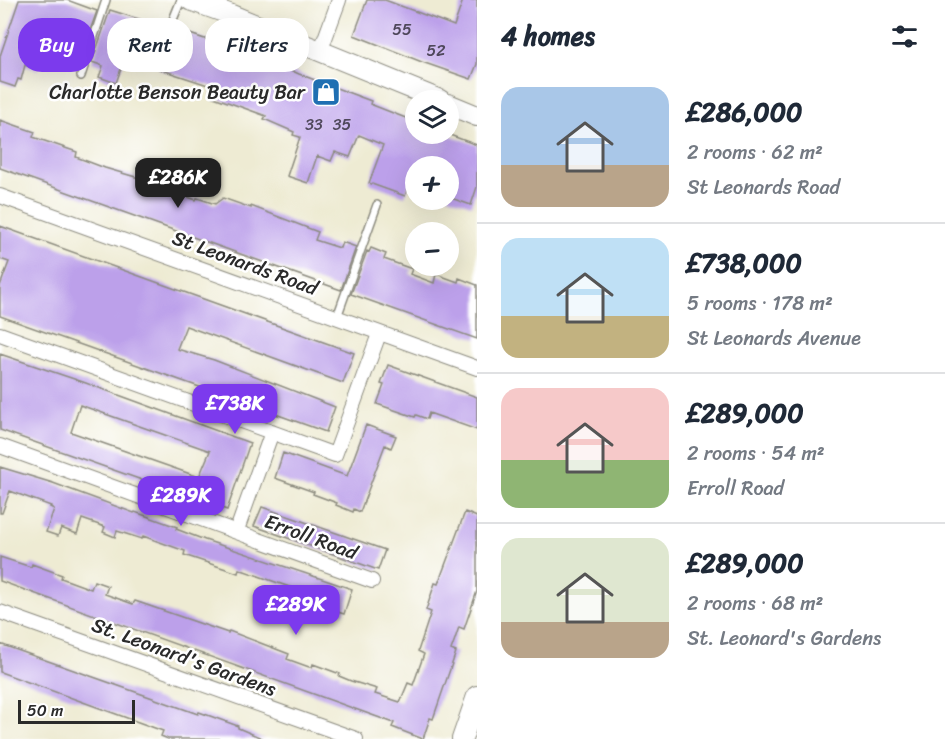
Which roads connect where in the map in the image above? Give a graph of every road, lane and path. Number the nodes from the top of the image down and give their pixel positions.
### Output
1 (106, 0) edge
2 (181, 0) edge
3 (190, 0) edge
4 (339, 0) edge
5 (174, 18) edge
6 (320, 52) junction
7 (81, 76) dead end
8 (415, 90) edge
9 (459, 109) edge
10 (477, 116) edge
11 (0, 196) edge
12 (377, 205) dead end
13 (337, 317) junction
14 (0, 334) edge
15 (379, 334) junction
16 (477, 368) edge
17 (272, 432) junction
18 (0, 446) edge
19 (237, 530) junction
20 (372, 580) dead end
21 (0, 612) edge
22 (477, 696) edge
23 (356, 739) edge
24 (462, 739) edge

1 - 7 lane
2 - 5 lane
3 - 6 main road
4 - 6 street
6 - 8 main road
9 - 10 main road
11 - 13 street, St Leonards Road
12 - 13 lane
13 - 15 street, St Leonards Road
14 - 17 street
15 - 16 street, St Leonards Road
15 - 17 street
17 - 19 street, Erroll Road
18 - 19 street, Erroll Road
19 - 20 street, Erroll Road
21 - 23 street, St. Leonard's Gardens
22 - 24 main road

